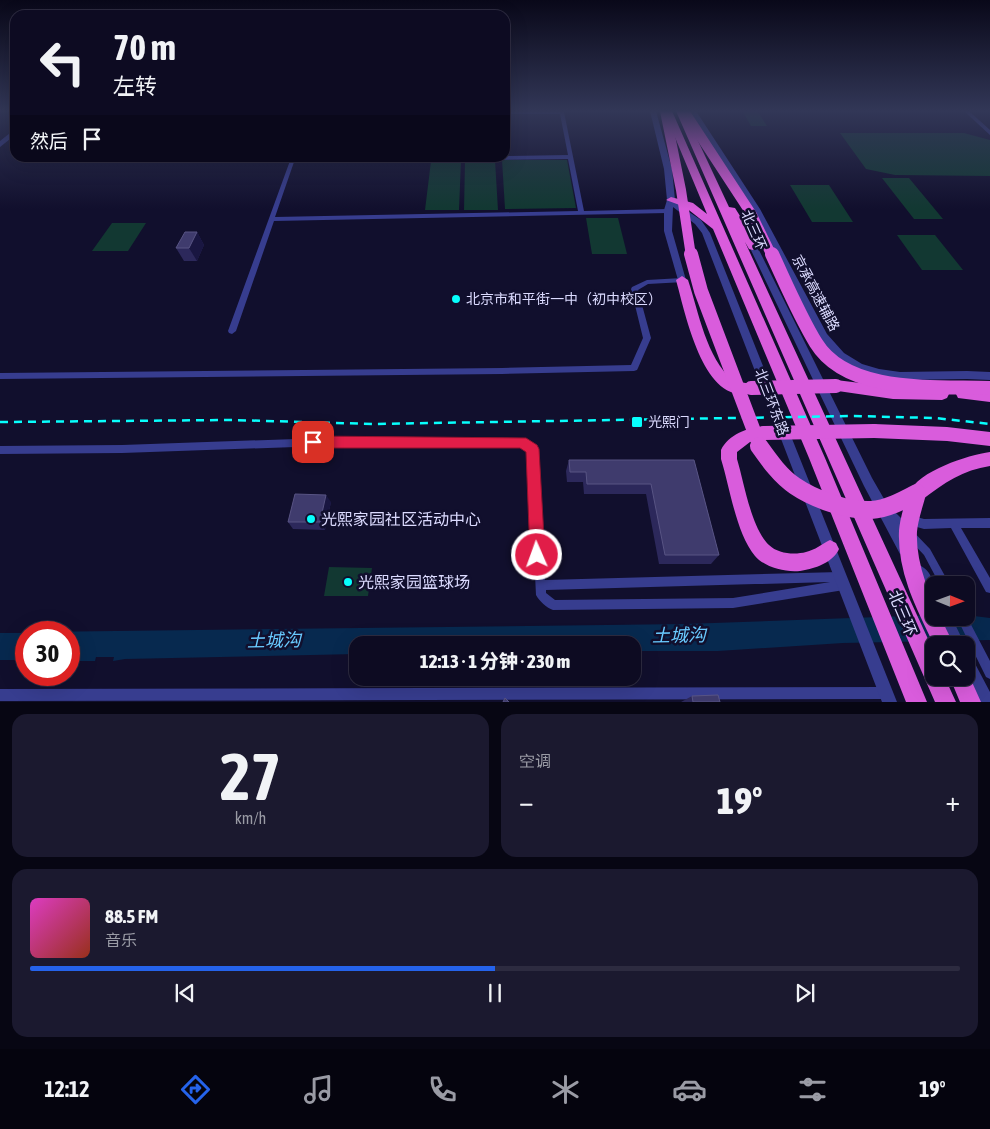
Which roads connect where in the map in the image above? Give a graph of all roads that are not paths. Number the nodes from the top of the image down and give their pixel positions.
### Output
1 (568, 144) edge
2 (661, 144) edge
3 (672, 144) edge
4 (681, 144) edge
5 (695, 144) edge
6 (704, 144) edge
7 (714, 144) edge
8 (510, 157) edge
9 (571, 157) junction
10 (292, 162) edge
11 (716, 194) junction
12 (669, 205) junction
13 (756, 209) junction
14 (581, 211) junction
15 (271, 219) junction
16 (718, 228) junction
17 (753, 246) junction
18 (682, 280) junction
19 (232, 331) dead end
20 (0, 376) edge
21 (990, 376) edge
22 (990, 388) edge
23 (990, 396) edge
24 (990, 439) edge
25 (0, 450) edge
26 (817, 458) joint
27 (990, 459) edge
28 (868, 482) junction
29 (917, 493) junction
30 (891, 514) junction
31 (990, 523) edge
32 (954, 524) junction
33 (830, 549) junction
34 (940, 576) edge
35 (925, 581) edge
36 (540, 585) junction
37 (844, 587) junction
38 (990, 588) edge
39 (966, 626) edge
40 (940, 636) edge
41 (925, 656) edge
42 (990, 673) edge
43 (975, 684) edge
44 (939, 686) edge
45 (969, 686) edge
46 (0, 695) edge
47 (340, 697) edge
48 (888, 697) edge
49 (917, 701) edge
50 (946, 702) edge
51 (972, 702) edge
52 (986, 702) edge

1 - 9 street
2 - 12 street
3 - 29 highway, bridge
4 - 16 highway
5 - 11 highway, 北三环
6 - 22 highway, bridge
7 - 13 street
8 - 9 street
9 - 14 street
10 - 15 street
11 - 17 highway
11 - 41 highway, 北三环
12 - 14 street
12 - 16 highway
12 - 18 street
12 - 33 street, 北三环东路
13 - 17 street
13 - 21 street, 京承高速辅路
14 - 15 street
15 - 19 street
16 - 26 highway, 北三环东路
17 - 28 street
18 - 20 street
18 - 23 highway, bridge
24 - 33 highway, bridge
25 - 36 street
26 - 49 highway, 北三环
27 - 29 highway
28 - 30 street
28 - 35 street
29 - 40 highway, bridge
30 - 32 street
30 - 34 street
31 - 32 street
32 - 38 street
33 - 37 street, 北三环东路
36 - 37 street
36 - 37 street
37 - 48 street, 北三环东路
39 - 42 street
43 - 52 street
44 - 50 highway, 北三环
45 - 51 highway
46 - 47 street
47 - 48 street

